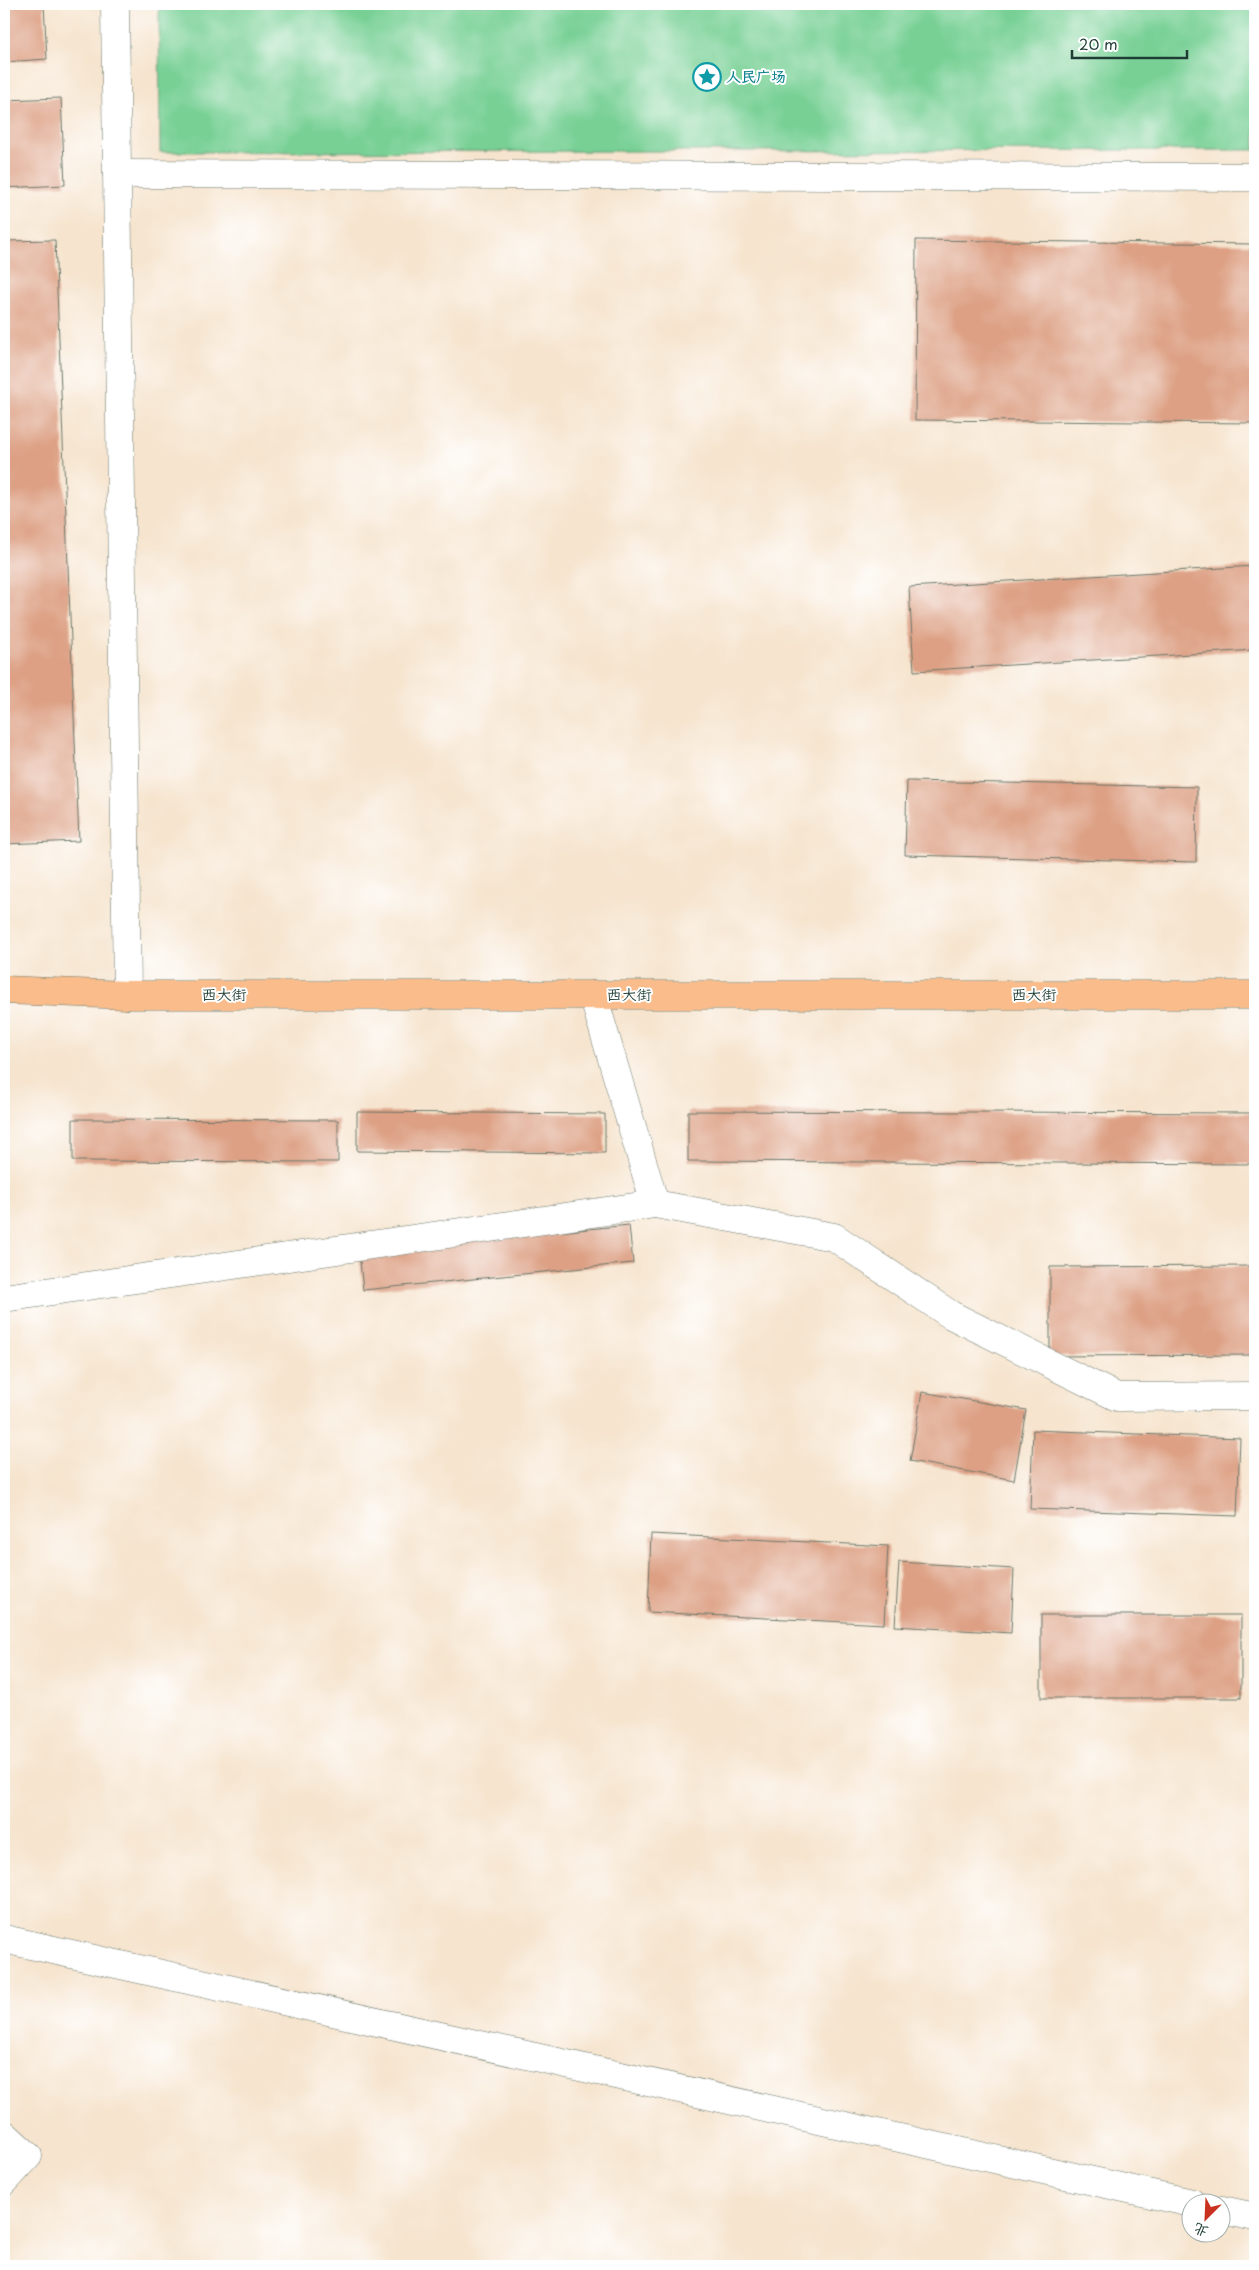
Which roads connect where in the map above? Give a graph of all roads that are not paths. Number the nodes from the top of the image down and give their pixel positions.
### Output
1 (115, 4) edge
2 (117, 174) junction
3 (1255, 177) edge
4 (4, 990) edge
5 (128, 995) junction
6 (593, 995) junction
7 (1255, 995) edge
8 (655, 1204) junction
9 (4, 1298) edge
10 (1255, 1396) edge
11 (4, 1940) edge
12 (4, 2134) edge
13 (4, 2182) edge
14 (1182, 2201) edge
15 (1232, 2212) edge
16 (1255, 2217) edge

1 - 2 street
2 - 3 street
2 - 5 street
4 - 5 highway, 西大街
5 - 6 highway, 西大街
6 - 7 highway, 西大街
6 - 8 street
8 - 9 street
8 - 10 street
11 - 14 street
12 - 13 street
15 - 16 street

